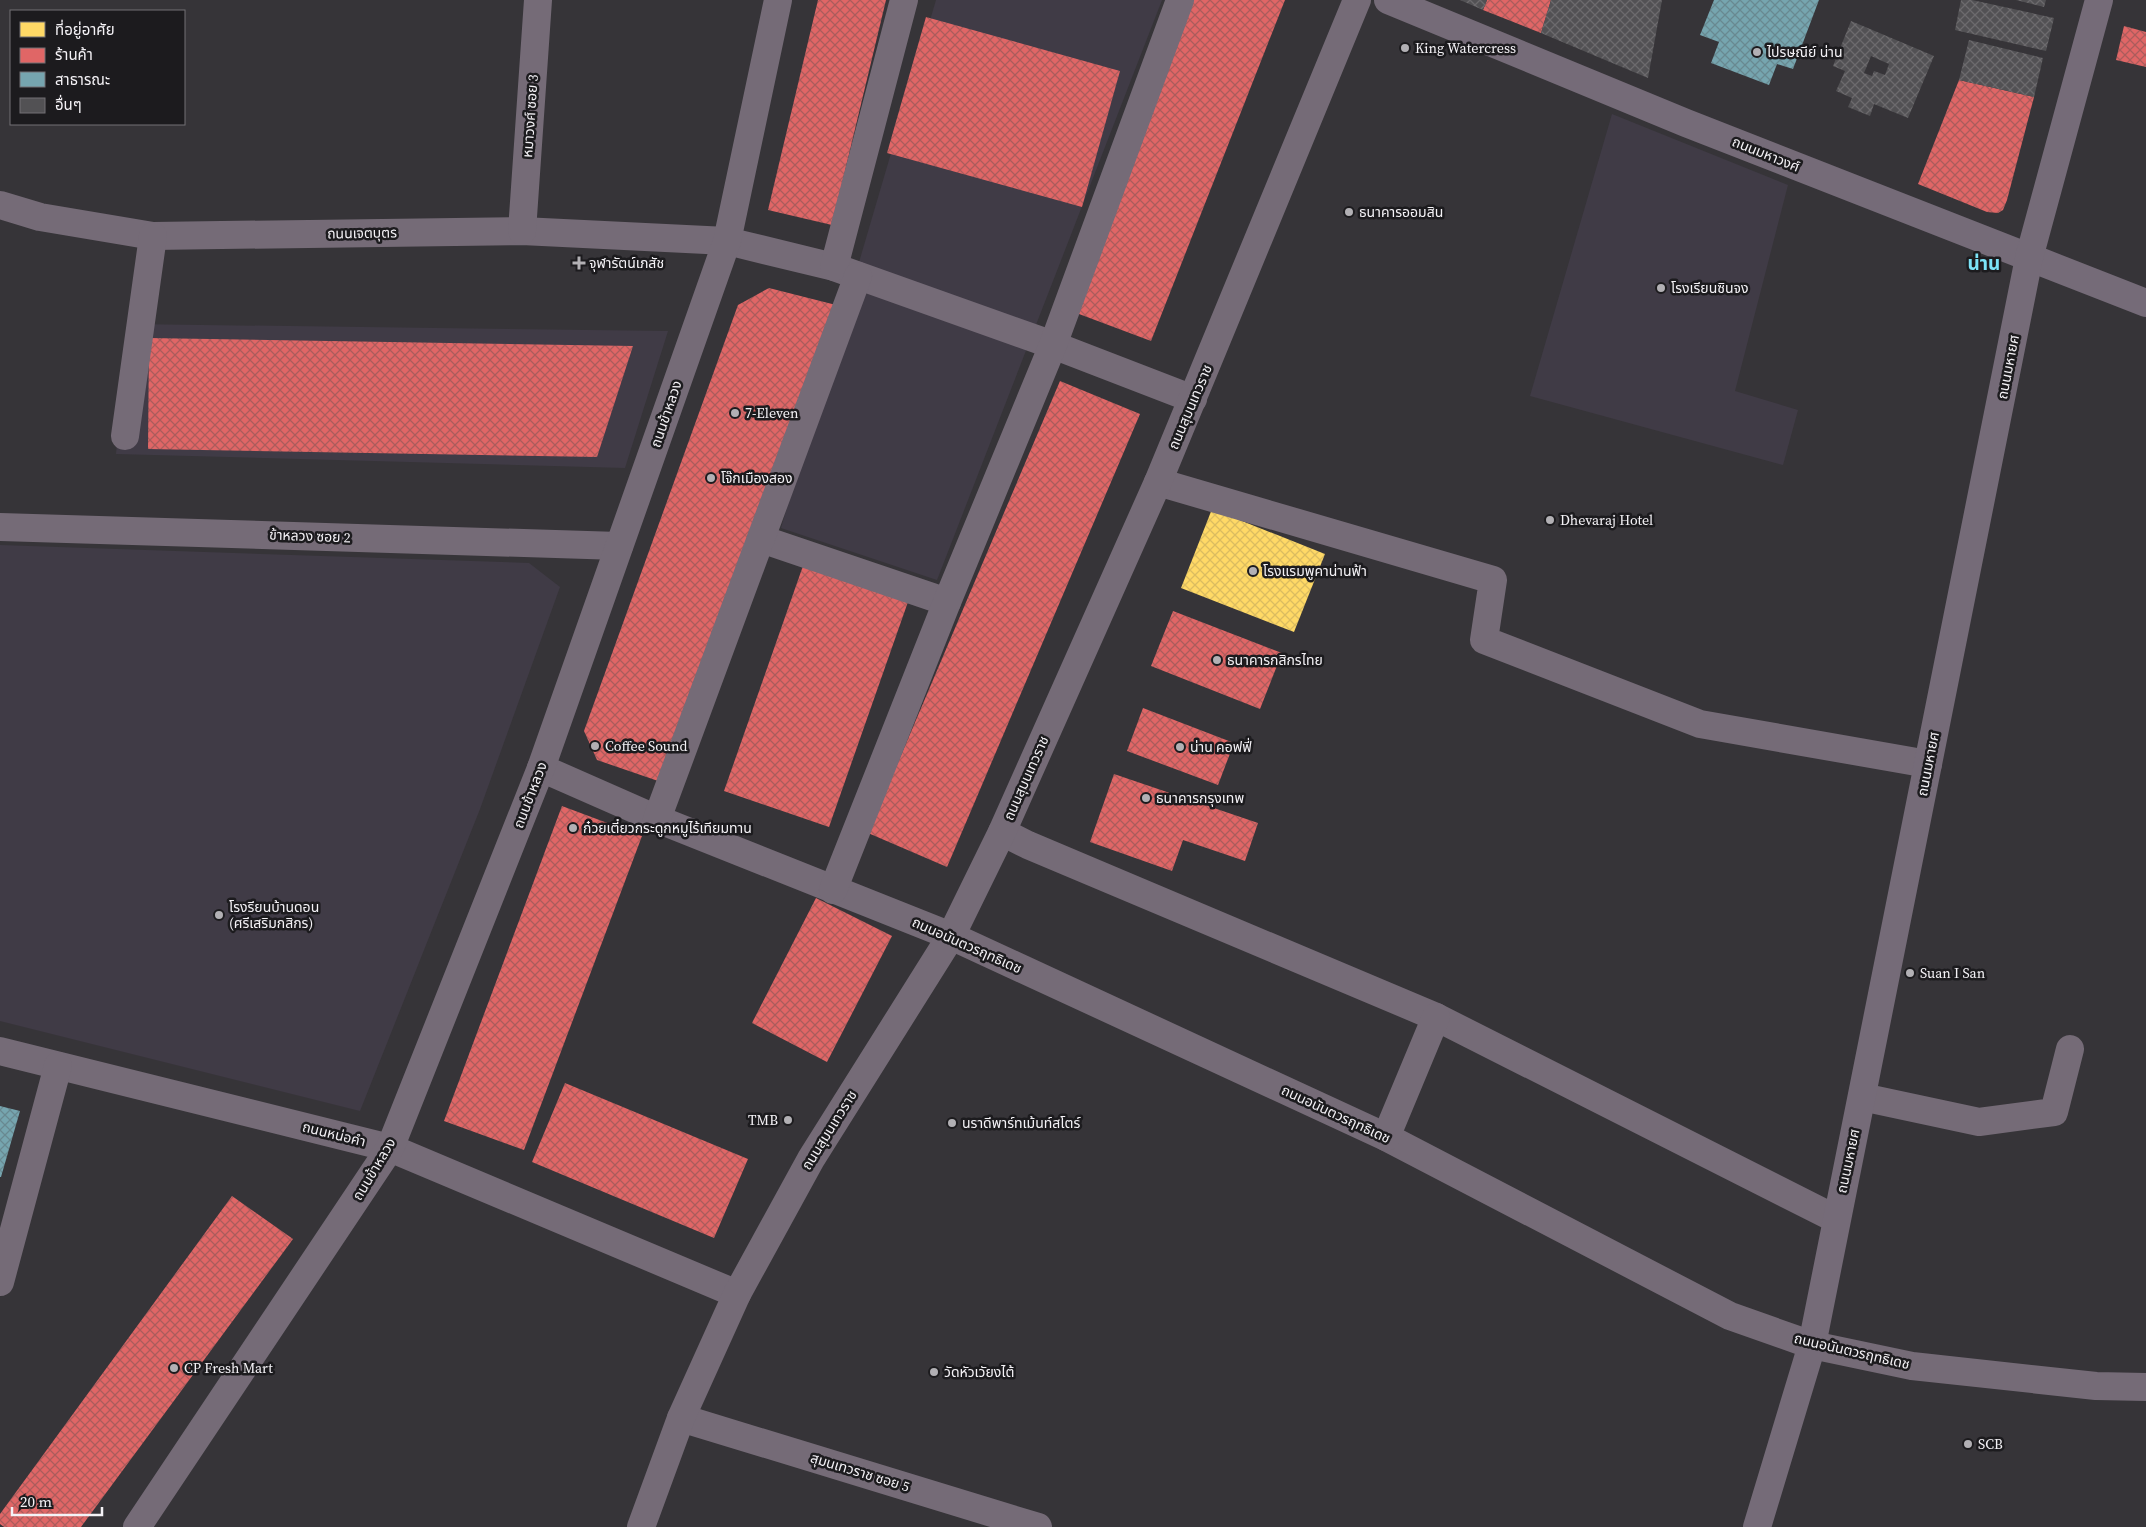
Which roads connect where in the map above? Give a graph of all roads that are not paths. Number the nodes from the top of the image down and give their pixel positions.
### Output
1 (538, 0) edge
2 (778, 0) edge
3 (904, 0) edge
4 (1180, 0) edge
5 (1357, 0) edge
6 (1388, 0) edge
7 (2099, 0) edge
8 (0, 205) edge
9 (522, 231) junction
10 (153, 236) junction
11 (727, 241) junction
12 (2030, 258) junction
13 (846, 271) junction
14 (2146, 303) edge
15 (1052, 345) junction
16 (1193, 399) junction
17 (125, 436) dead end
18 (1158, 482) junction
19 (0, 527) edge
20 (761, 539) junction
21 (619, 546) junction
22 (947, 602) junction
23 (1928, 764) junction
24 (540, 768) junction
25 (657, 819) junction
26 (1002, 832) junction
27 (833, 890) junction
28 (951, 936) junction
29 (1436, 1017) junction
30 (2070, 1049) dead end
31 (0, 1051) edge
32 (58, 1066) junction
33 (1862, 1098) junction
34 (1386, 1137) junction
35 (390, 1148) junction
36 (1836, 1219) junction
37 (0, 1282) edge
38 (737, 1294) junction
39 (1812, 1345) junction
40 (2146, 1387) edge
41 (681, 1418) junction
42 (137, 1527) edge
43 (641, 1527) edge
44 (1038, 1527) edge
45 (1757, 1527) edge

1 - 9 street, หมาวงศ์ ซอย 3
2 - 11 street, ถนนข้าหลวง
3 - 13 street
4 - 15 street
5 - 16 street, ถนนสุมนเทวราช
6 - 12 main road, ถนนมหาวงศ์
7 - 12 main road, ถนนมหายศ
8 - 10 street, ถนนเจตบุตร
9 - 10 street, ถนนเจตบุตร
9 - 11 street, ถนนเจตบุตร
10 - 17 street
11 - 13 street, ถนนเจตบุตร
11 - 21 street, ถนนข้าหลวง
12 - 14 main road, ถนนมหาวงศ์
12 - 23 main road, ถนนมหายศ
13 - 15 street, ถนนเจตบุตร
13 - 20 street
15 - 16 street, ถนนเจตบุตร
15 - 22 street
16 - 18 street, ถนนสุมนเทวราช
18 - 23 street
18 - 26 street, ถนนสุมนเทวราช
19 - 21 street, ข้าหลวง ซอย 2
20 - 22 street
20 - 25 street
21 - 24 street, ถนนข้าหลวง
22 - 27 street
23 - 33 main road, ถนนมหายศ
24 - 25 street, ถนนอนันตวรฤทธิเดช
24 - 35 street, ถนนข้าหลวง
25 - 27 street, ถนนอนันตวรฤทธิเดช
26 - 28 street, ถนนสุมนเทวราช
26 - 29 street
27 - 28 street, ถนนอนันตวรฤทธิเดช
28 - 34 street, ถนนอนันตวรฤทธิเดช
28 - 38 street, ถนนสุมนเทวราช
29 - 34 street
29 - 36 street
30 - 33 street
31 - 32 street, ถนนหน่อคำ
32 - 35 street, ถนนหน่อคำ
32 - 37 street
33 - 36 main road, ถนนมหายศ
34 - 39 street, ถนนอนันตวรฤทธิเดช
35 - 38 street, ถนนหน่อคำ
35 - 42 street, ถนนข้าหลวง
36 - 39 main road, ถนนมหายศ
38 - 41 street, ถนนสุมนเทวราช
39 - 40 street, ถนนอนันตวรฤทธิเดช
39 - 45 main road, ถนนมหายศ
41 - 43 street, ถนนสุมนเทวราช
41 - 44 street, สุมนเทวราช ซอย 5

